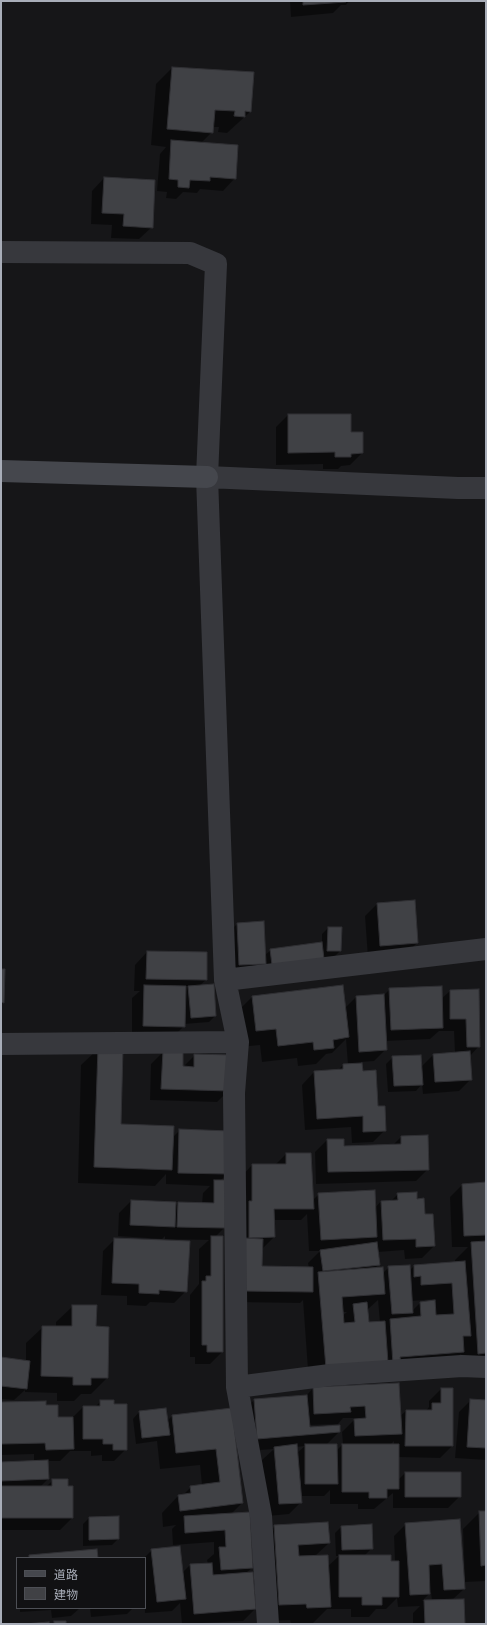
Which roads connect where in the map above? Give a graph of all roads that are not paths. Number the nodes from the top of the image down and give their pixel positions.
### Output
1 (1, 252) edge
2 (1, 471) edge
3 (207, 477) junction
4 (486, 488) edge
5 (486, 949) edge
6 (225, 980) junction
7 (238, 1042) junction
8 (1, 1044) edge
9 (486, 1367) edge
10 (237, 1387) junction
11 (268, 1624) edge

1 - 3 street
2 - 3 street
3 - 4 street
3 - 6 street
5 - 6 street
6 - 7 street
7 - 8 street
7 - 10 street
9 - 10 street
10 - 11 street

